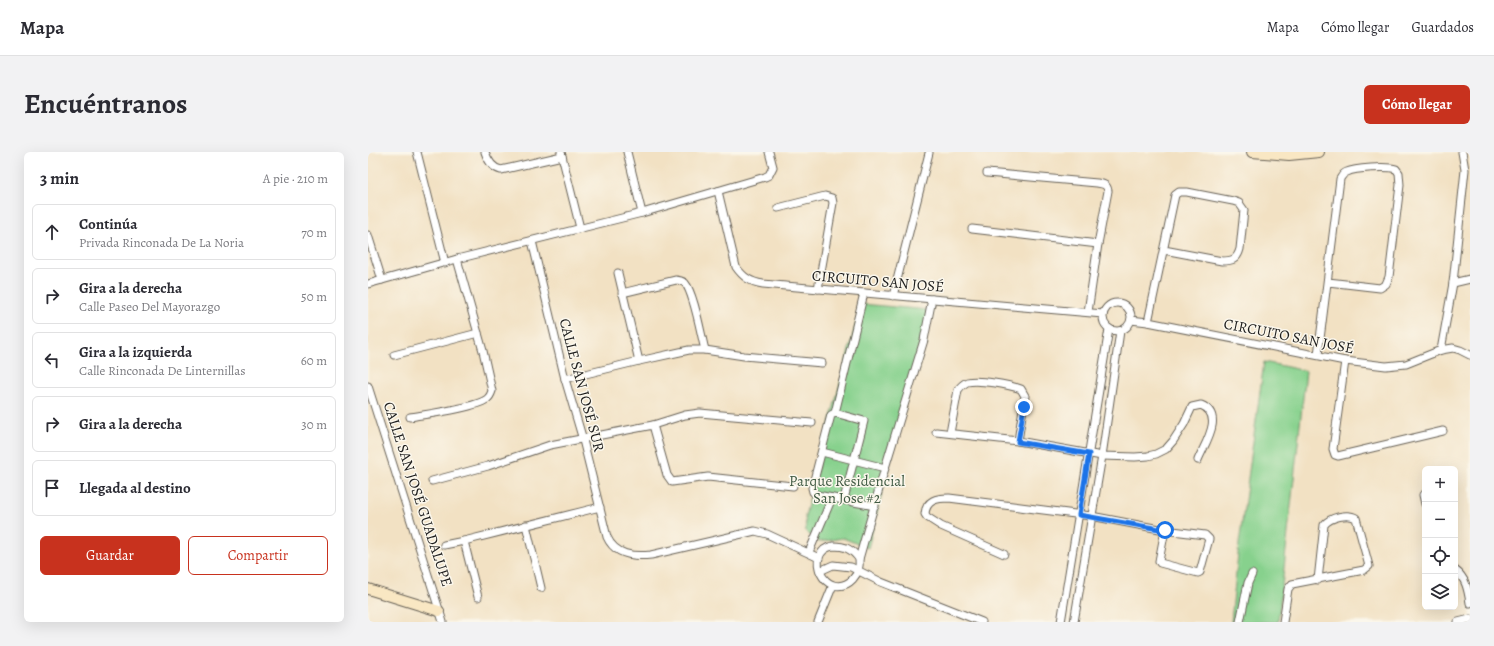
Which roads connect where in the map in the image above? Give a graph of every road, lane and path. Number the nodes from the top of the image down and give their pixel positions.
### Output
1 (417, 152) edge
2 (627, 152) edge
3 (769, 152) edge
4 (1252, 152) edge
5 (1319, 152) edge
6 (1462, 152) edge
7 (486, 153) edge
8 (929, 153) dead end
9 (561, 154) edge
10 (1468, 169) edge
11 (987, 173) dead end
12 (718, 190) junction
13 (778, 208) dead end
14 (642, 212) junction
15 (580, 228) junction
16 (972, 229) dead end
17 (368, 235) edge
18 (532, 241) junction
19 (1098, 244) junction
20 (1164, 250) junction
21 (457, 259) junction
22 (445, 263) junction
23 (618, 273) dead end
24 (1470, 279) edge
25 (382, 280) junction
26 (1328, 282) junction
27 (1453, 283) junction
28 (368, 284) edge
29 (818, 289) junction
30 (622, 293) junction
31 (864, 293) junction
32 (894, 296) junction
33 (932, 299) junction
34 (1088, 312) junction
35 (1103, 314) junction
36 (1131, 320) junction
37 (1148, 322) junction
38 (1109, 328) junction
39 (1120, 331) junction
40 (478, 333) junction
41 (705, 350) junction
42 (1441, 350) junction
43 (394, 355) dead end
44 (1318, 355) junction
45 (1470, 355) edge
46 (639, 361) junction
47 (1345, 361) junction
48 (822, 363) dead end
49 (565, 379) junction
50 (368, 386) edge
51 (835, 413) junction
52 (410, 418) dead end
53 (812, 423) dead end
54 (653, 425) junction
55 (936, 432) dead end
56 (1443, 432) dead end
57 (950, 433) junction
58 (583, 440) junction
59 (1018, 442) junction
60 (822, 452) junction
61 (1096, 455) junction
62 (854, 460) junction
63 (1198, 460) dead end
64 (885, 468) junction
65 (432, 481) dead end
66 (792, 486) dead end
67 (832, 498) junction
68 (844, 500) junction
69 (875, 506) junction
70 (600, 507) junction
71 (1085, 516) junction
72 (526, 525) junction
73 (1165, 530) junction
74 (464, 541) junction
75 (444, 544) dead end
76 (809, 552) junction
77 (1004, 554) dead end
78 (819, 558) junction
79 (860, 559) junction
80 (859, 570) junction
81 (820, 571) junction
82 (1458, 573) edge
83 (1252, 574) dead end
84 (1318, 580) junction
85 (833, 584) junction
86 (541, 588) dead end
87 (368, 589) edge
88 (478, 597) dead end
89 (1470, 603) edge
90 (439, 611) junction
91 (1470, 619) edge
92 (443, 622) edge
93 (818, 622) edge
94 (982, 622) edge
95 (1061, 622) edge
96 (1074, 622) edge
97 (1240, 622) edge
98 (1283, 622) edge
99 (1458, 622) edge

1 - 22 street
2 - 14 street
3 - 12 street
4 - 5 street
6 - 10 street
7 - 9 street
8 - 32 street
9 - 15 street
10 - 27 street
11 - 19 street
12 - 14 street
12 - 29 street, CIRCUITO SAN JOSÉ
13 - 29 street
14 - 15 street
15 - 18 street
16 - 19 street
17 - 25 street
18 - 21 street
18 - 49 street, CALLE SAN JOSÉ SUR
19 - 34 street
20 - 20 street
20 - 37 street
21 - 22 street
21 - 40 street
22 - 25 street
23 - 30 street
24 - 27 street
25 - 28 street
26 - 26 street
26 - 44 street
27 - 42 street
29 - 31 street, CIRCUITO SAN JOSÉ
30 - 41 street
30 - 46 street
31 - 32 street, CIRCUITO SAN JOSÉ
31 - 51 street
32 - 33 street, CIRCUITO SAN JOSÉ
33 - 34 street, CIRCUITO SAN JOSÉ
33 - 64 street
34 - 35 street, CIRCUITO SAN JOSÉ
35 - 36 street
35 - 38 street
36 - 37 street, CIRCUITO SAN JOSÉ
36 - 39 street
37 - 44 street, CIRCUITO SAN JOSÉ
38 - 39 street
38 - 61 street
39 - 61 street
40 - 43 street
40 - 52 street
41 - 46 street
41 - 48 street
42 - 45 street
42 - 47 street, CIRCUITO SAN JOSÉ
44 - 47 street, CIRCUITO SAN JOSÉ
46 - 49 street
47 - 56 street
49 - 58 street, CALLE SAN JOSÉ SUR
50 - 90 street, CALLE SAN JOSÉ GUADALUPE
51 - 60 street
51 - 62 street
53 - 54 street
54 - 58 street
54 - 66 street
55 - 57 street
57 - 59 street
57 - 59 street
58 - 65 street
58 - 70 street, CALLE SAN JOSÉ SUR
59 - 61 street
60 - 62 street
60 - 67 street
61 - 63 street
61 - 71 street
61 - 71 street
62 - 64 street
62 - 68 street
64 - 69 street
67 - 68 street
67 - 76 street
68 - 69 street
69 - 79 street
70 - 72 street
70 - 76 street, CALLE SAN JOSÉ SUR
71 - 73 street
71 - 77 street
71 - 95 street
71 - 96 street
72 - 74 street
72 - 86 street
73 - 73 street
74 - 75 street
74 - 88 street
76 - 78 street, CALLE SAN JOSÉ SUR
78 - 79 street
78 - 81 street
79 - 80 street
80 - 81 street
80 - 85 street
80 - 94 street
81 - 85 street
82 - 89 street
83 - 97 street
84 - 84 street
84 - 98 street
85 - 93 street
87 - 90 street, CALLE SAN JOSÉ GUADALUPE
90 - 92 street, CALLE SAN JOSÉ GUADALUPE
91 - 99 street

